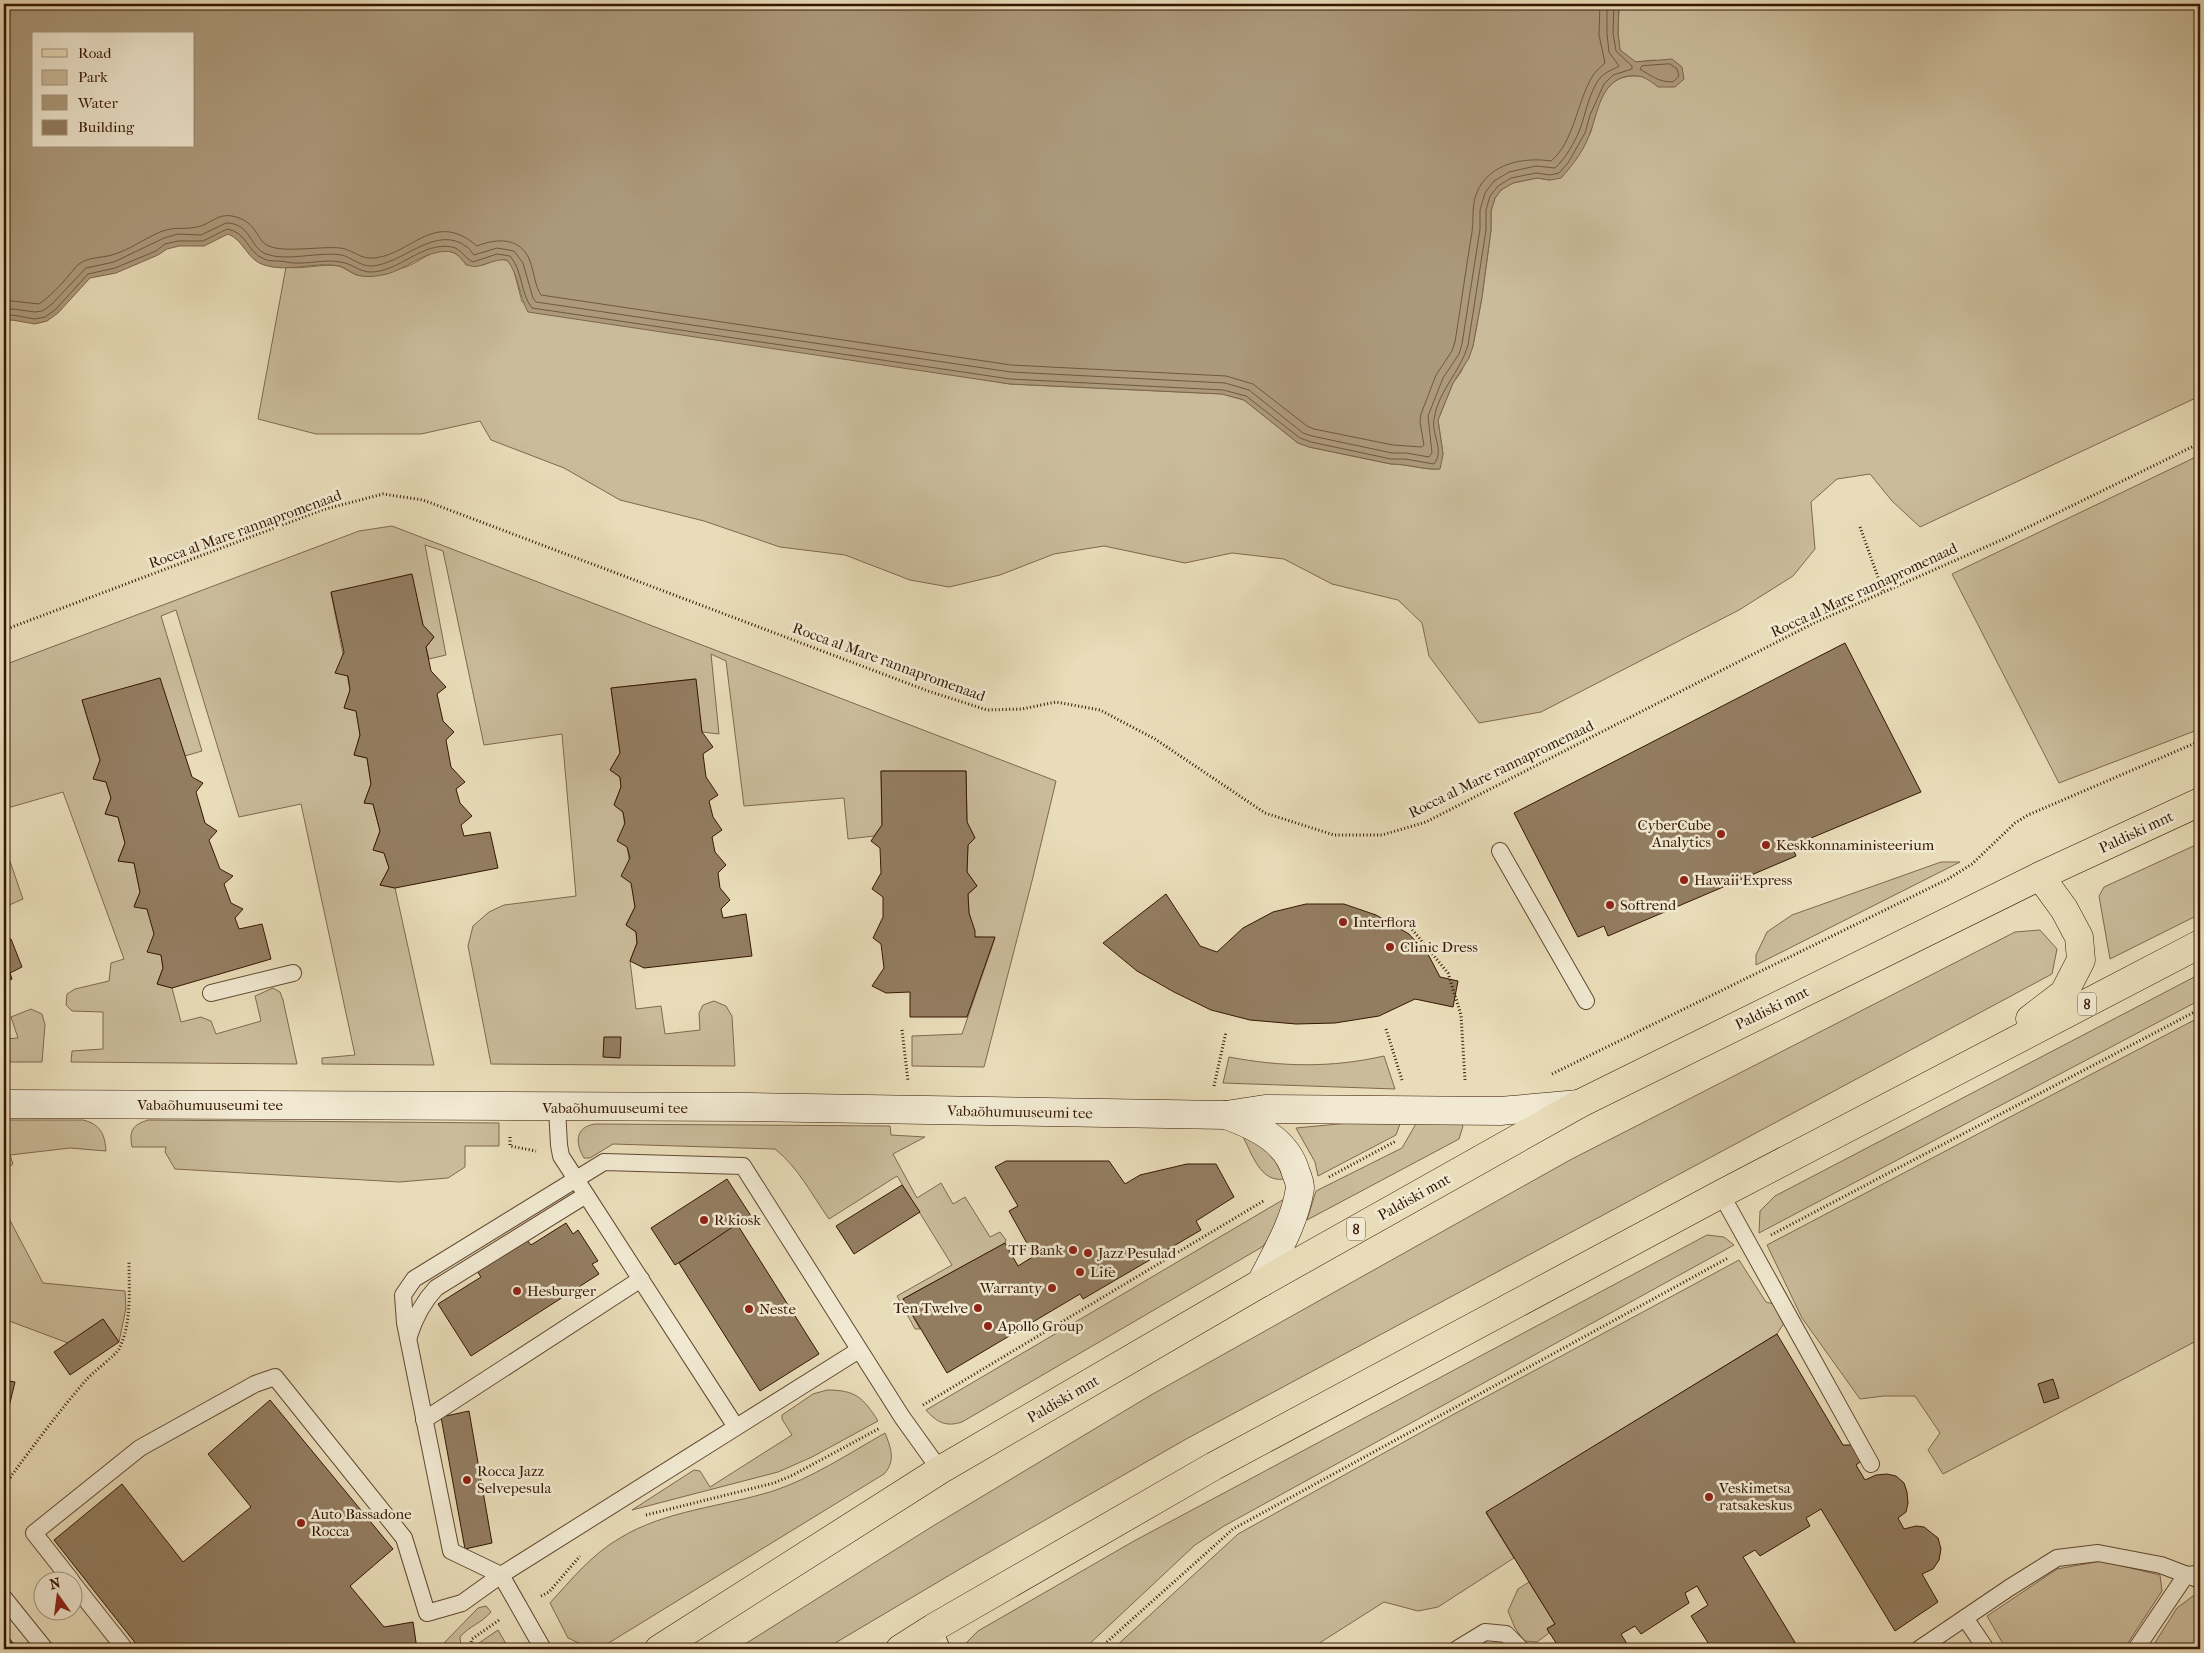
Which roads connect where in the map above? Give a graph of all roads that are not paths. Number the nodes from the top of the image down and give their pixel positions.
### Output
1 (2200, 802) edge
2 (1500, 851) dead end
3 (2040, 876) junction
4 (2200, 944) edge
5 (293, 972) dead end
6 (211, 993) dead end
7 (1586, 1001) dead end
8 (1973, 1063) junction
9 (4, 1104) edge
10 (1579, 1104) junction
11 (1219, 1105) junction
12 (557, 1108) junction
13 (575, 1179) junction
14 (1721, 1194) junction
15 (586, 1195) junction
16 (640, 1279) junction
17 (1261, 1283) junction
18 (408, 1338) junction
19 (859, 1350) junction
20 (424, 1420) junction
21 (736, 1427) junction
22 (1871, 1464) dead end
23 (940, 1470) junction
24 (63, 1570) edge
25 (501, 1576) junction
26 (2195, 1576) edge
27 (82, 1594) edge
28 (4, 1598) edge
29 (1966, 1618) junction
30 (696, 1625) junction
31 (937, 1639) edge
32 (45, 1649) edge
33 (125, 1649) edge
34 (544, 1649) edge
35 (658, 1649) edge
36 (676, 1649) edge
37 (900, 1649) edge
38 (1457, 1649) edge
39 (1521, 1649) edge
40 (1919, 1649) edge
41 (1986, 1649) edge
42 (2136, 1649) edge

1 - 3 main road, Paldiski mnt / 8
2 - 7 lane
3 - 8 main road
3 - 10 main road, Paldiski mnt / 8
4 - 8 main road, 8
5 - 6 lane
8 - 14 main road, 8
9 - 12 street, Vabaõhumuuseumi tee
10 - 11 street
10 - 17 main road, Paldiski mnt / 8
11 - 12 street, Vabaõhumuuseumi tee
11 - 17 street
12 - 13 lane
13 - 15 lane
13 - 18 lane
13 - 19 lane
14 - 22 lane
14 - 31 main road, 8
15 - 16 lane
15 - 18 lane
16 - 20 lane
16 - 21 lane
17 - 23 main road, Paldiski mnt / 8
18 - 20 lane
19 - 21 lane
19 - 23 lane
20 - 25 lane
21 - 25 lane
23 - 30 main road, Paldiski mnt / 8
24 - 25 lane
25 - 34 lane
26 - 29 lane
26 - 42 lane
27 - 33 lane
28 - 32 lane
29 - 40 lane
29 - 41 lane
30 - 35 main road, Paldiski mnt / 8
30 - 36 main road
31 - 37 main road, 8
38 - 39 lane

